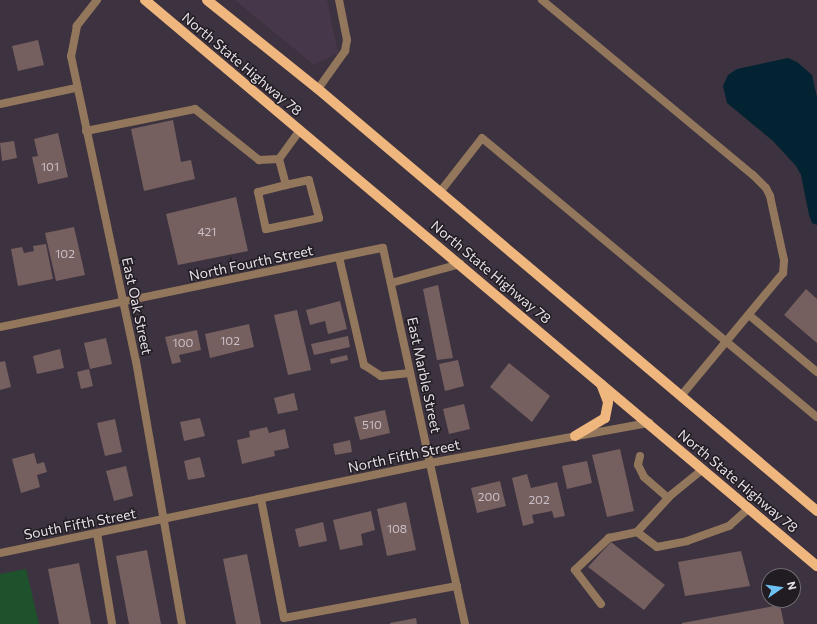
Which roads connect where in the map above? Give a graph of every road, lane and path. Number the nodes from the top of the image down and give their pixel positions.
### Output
1 (97, 0) edge
2 (145, 0) edge
3 (207, 0) edge
4 (339, 0) edge
5 (542, 0) edge
6 (76, 88) junction
7 (318, 89) junction
8 (0, 104) edge
9 (300, 130) junction
10 (86, 131) junction
11 (279, 159) junction
12 (286, 186) junction
13 (440, 192) junction
14 (383, 248) joint
15 (339, 258) junction
16 (460, 264) junction
17 (391, 283) junction
18 (124, 303) junction
19 (749, 315) junction
20 (0, 328) edge
21 (727, 342) junction
22 (817, 372) edge
23 (410, 374) junction
24 (601, 382) junction
25 (681, 396) junction
26 (817, 417) edge
27 (649, 423) junction
28 (575, 436) junction
29 (640, 456) dead end
30 (430, 463) junction
31 (703, 469) junction
32 (668, 498) junction
33 (261, 499) junction
34 (749, 508) junction
35 (817, 511) edge
36 (164, 520) junction
37 (637, 532) junction
38 (96, 534) junction
39 (0, 553) edge
40 (817, 566) edge
41 (457, 586) junction
42 (602, 604) dead end
43 (112, 624) edge
44 (182, 624) edge
45 (465, 624) edge

1 - 6 street, East Oak Street
2 - 9 main road, North State Highway 78
3 - 7 main road, North State Highway 78
4 - 7 street
5 - 19 street
6 - 8 street
6 - 10 street, East Oak Street
7 - 13 main road, North State Highway 78
9 - 11 street
9 - 16 main road, North State Highway 78
10 - 11 street
10 - 18 street, East Oak Street
11 - 12 street
12 - 12 street
13 - 21 street
13 - 25 main road, North State Highway 78
14 - 15 street, North Fourth Street
14 - 17 street, East Marble Street
15 - 18 street, North Fourth Street
15 - 23 street
16 - 17 street
16 - 24 main road, North State Highway 78
17 - 23 street, East Marble Street
18 - 20 street, North Fourth Street
18 - 36 street, East Oak Street
19 - 21 street
19 - 22 street
21 - 25 street
21 - 26 street
23 - 30 street, East Marble Street
24 - 27 main road, North State Highway 78
24 - 28 main road
25 - 35 main road, North State Highway 78
27 - 28 street, North Fifth Street
27 - 31 main road, North State Highway 78
28 - 30 street, North Fifth Street
29 - 32 street
30 - 33 street, North Fifth Street
30 - 41 street, East Marble Street
31 - 32 street
31 - 34 main road, North State Highway 78
32 - 37 street
33 - 36 street, North Fifth Street
33 - 41 street
34 - 37 street
34 - 40 main road, North State Highway 78
36 - 38 street, South Fifth Street
36 - 44 street, East Oak Street
37 - 42 street
38 - 39 street, South Fifth Street
38 - 43 street
41 - 45 street, East Marble Street

